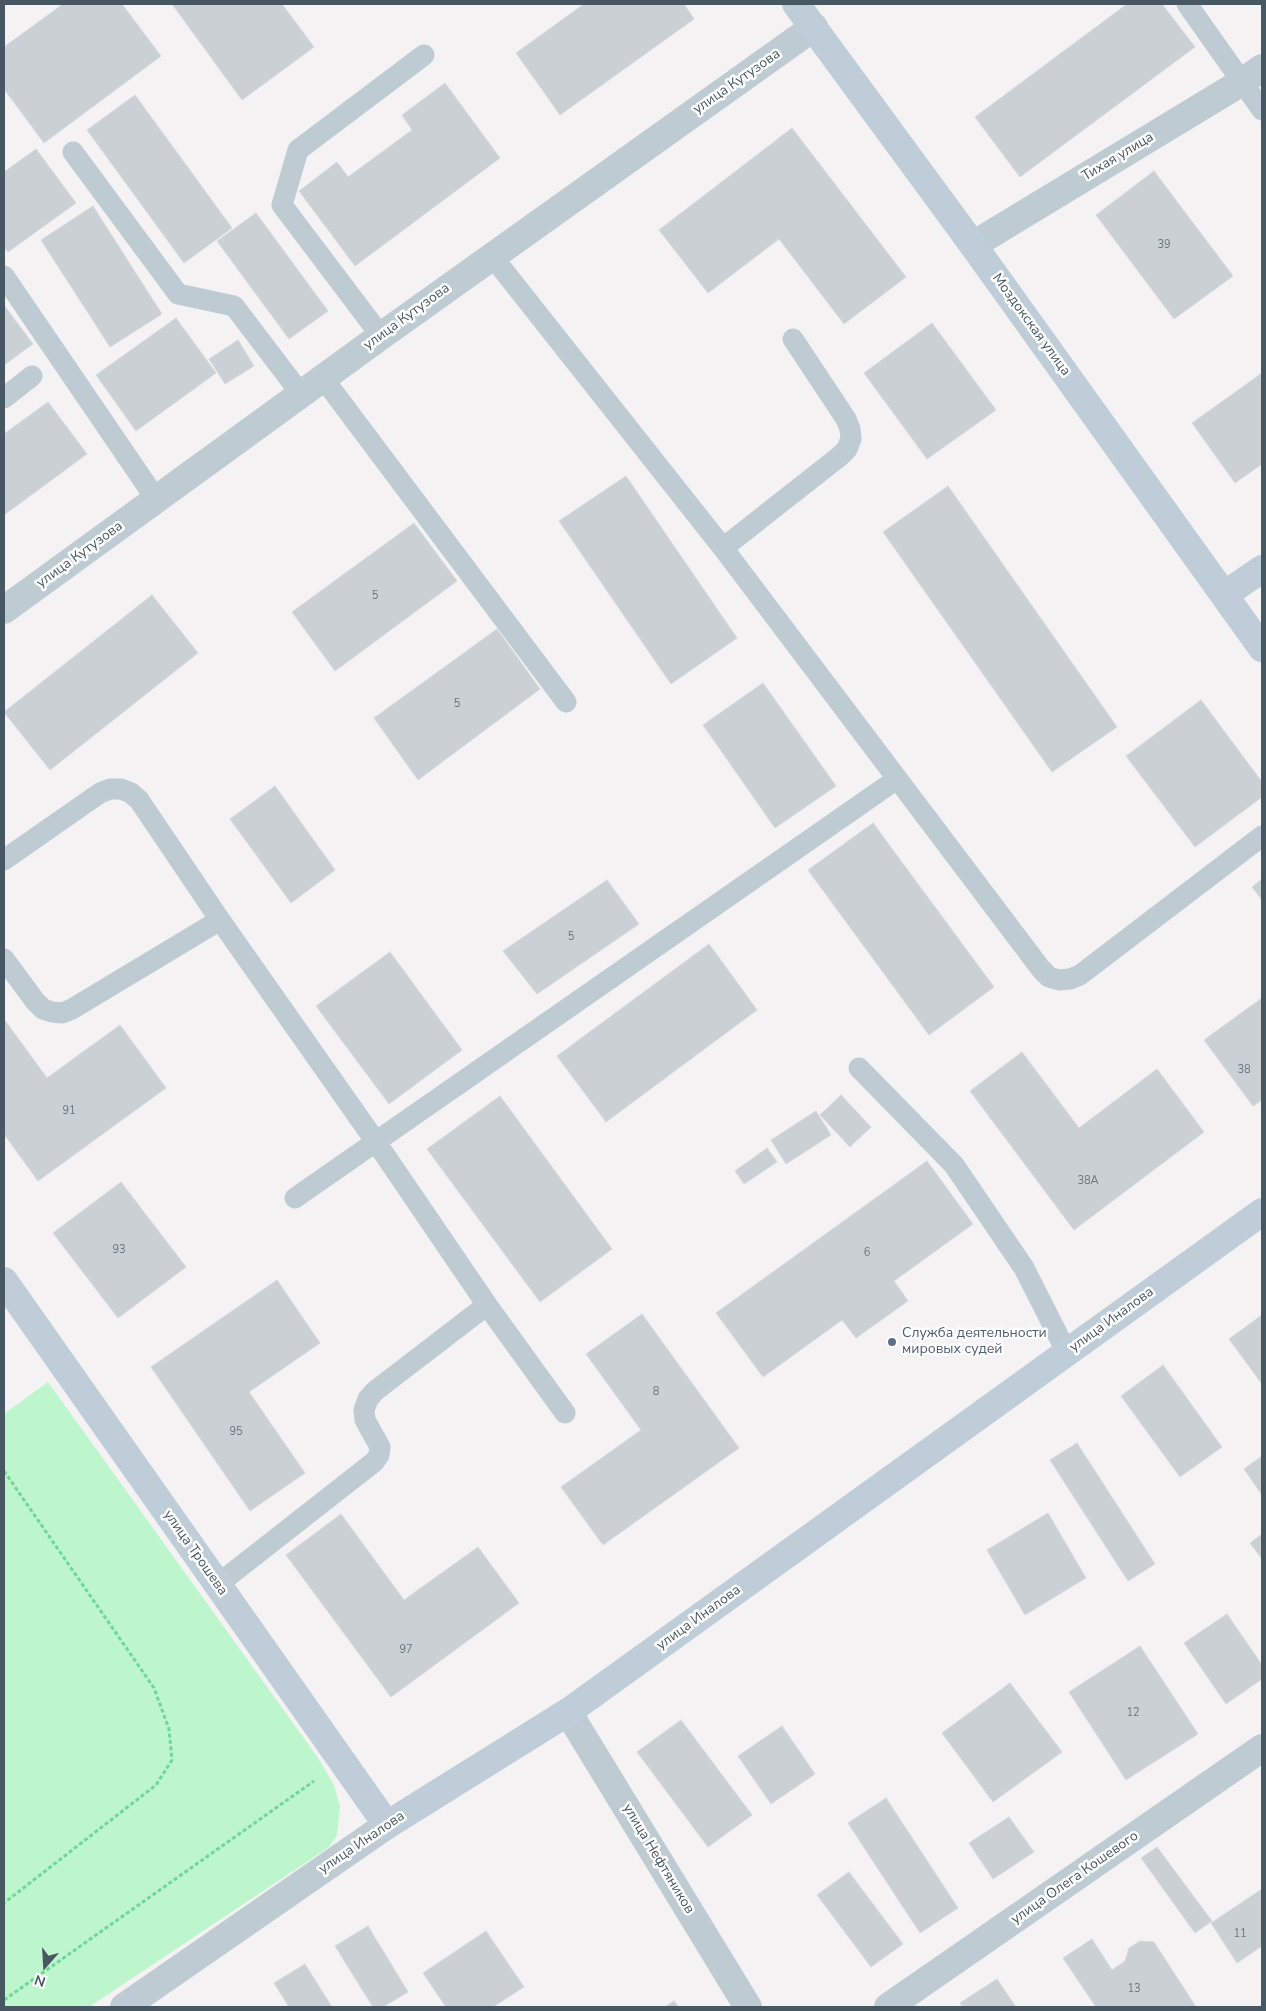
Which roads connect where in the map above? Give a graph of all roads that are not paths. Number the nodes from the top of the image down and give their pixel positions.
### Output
1 (796, 4) edge
2 (1187, 4) edge
3 (814, 27) junction
4 (424, 55) dead end
5 (1252, 75) edge
6 (1262, 110) edge
7 (73, 152) dead end
8 (973, 245) junction
9 (492, 256) junction
10 (4, 276) edge
11 (381, 336) junction
12 (793, 339) dead end
13 (32, 376) dead end
14 (323, 378) junction
15 (301, 394) junction
16 (4, 398) edge
17 (156, 499) junction
18 (723, 548) junction
19 (1262, 569) edge
20 (1224, 595) junction
21 (4, 610) edge
22 (1262, 648) edge
23 (566, 702) dead end
24 (897, 779) junction
25 (1262, 836) edge
26 (4, 860) edge
27 (220, 920) junction
28 (4, 959) edge
29 (859, 1068) dead end
30 (376, 1142) junction
31 (295, 1198) dead end
32 (1262, 1212) edge
33 (4, 1281) edge
34 (487, 1305) junction
35 (1067, 1353) junction
36 (565, 1413) dead end
37 (217, 1585) junction
38 (568, 1712) junction
39 (1262, 1748) edge
40 (387, 1825) junction
41 (124, 2007) edge
42 (748, 2007) edge
43 (888, 2007) edge

1 - 3 street, Моздокская улица
2 - 5 lane
3 - 8 street, Моздокская улица
3 - 9 street, улица Кутузова
4 - 11 lane
5 - 6 lane
5 - 8 street, Тихая улица
7 - 15 lane
8 - 20 street, Моздокская улица
9 - 11 street, улица Кутузова
9 - 18 lane
10 - 17 lane
11 - 14 street, улица Кутузова
12 - 18 lane
13 - 16 lane
14 - 15 street, улица Кутузова
14 - 23 lane
15 - 17 street, улица Кутузова
17 - 21 street, улица Кутузова
18 - 24 lane
19 - 20 street
20 - 22 street, Моздокская улица
24 - 25 lane
24 - 30 lane
26 - 27 lane
27 - 28 lane
27 - 30 lane
29 - 35 lane
30 - 31 lane
30 - 34 lane
32 - 35 street, улица Иналова
33 - 37 street, улица Трошева
34 - 36 lane
34 - 37 lane
35 - 38 street, улица Иналова
37 - 40 street, улица Трошева
38 - 40 street, улица Иналова
38 - 42 street, улица Нефтяников
39 - 43 street, улица Олега Кошевого
40 - 41 street, улица Иналова

